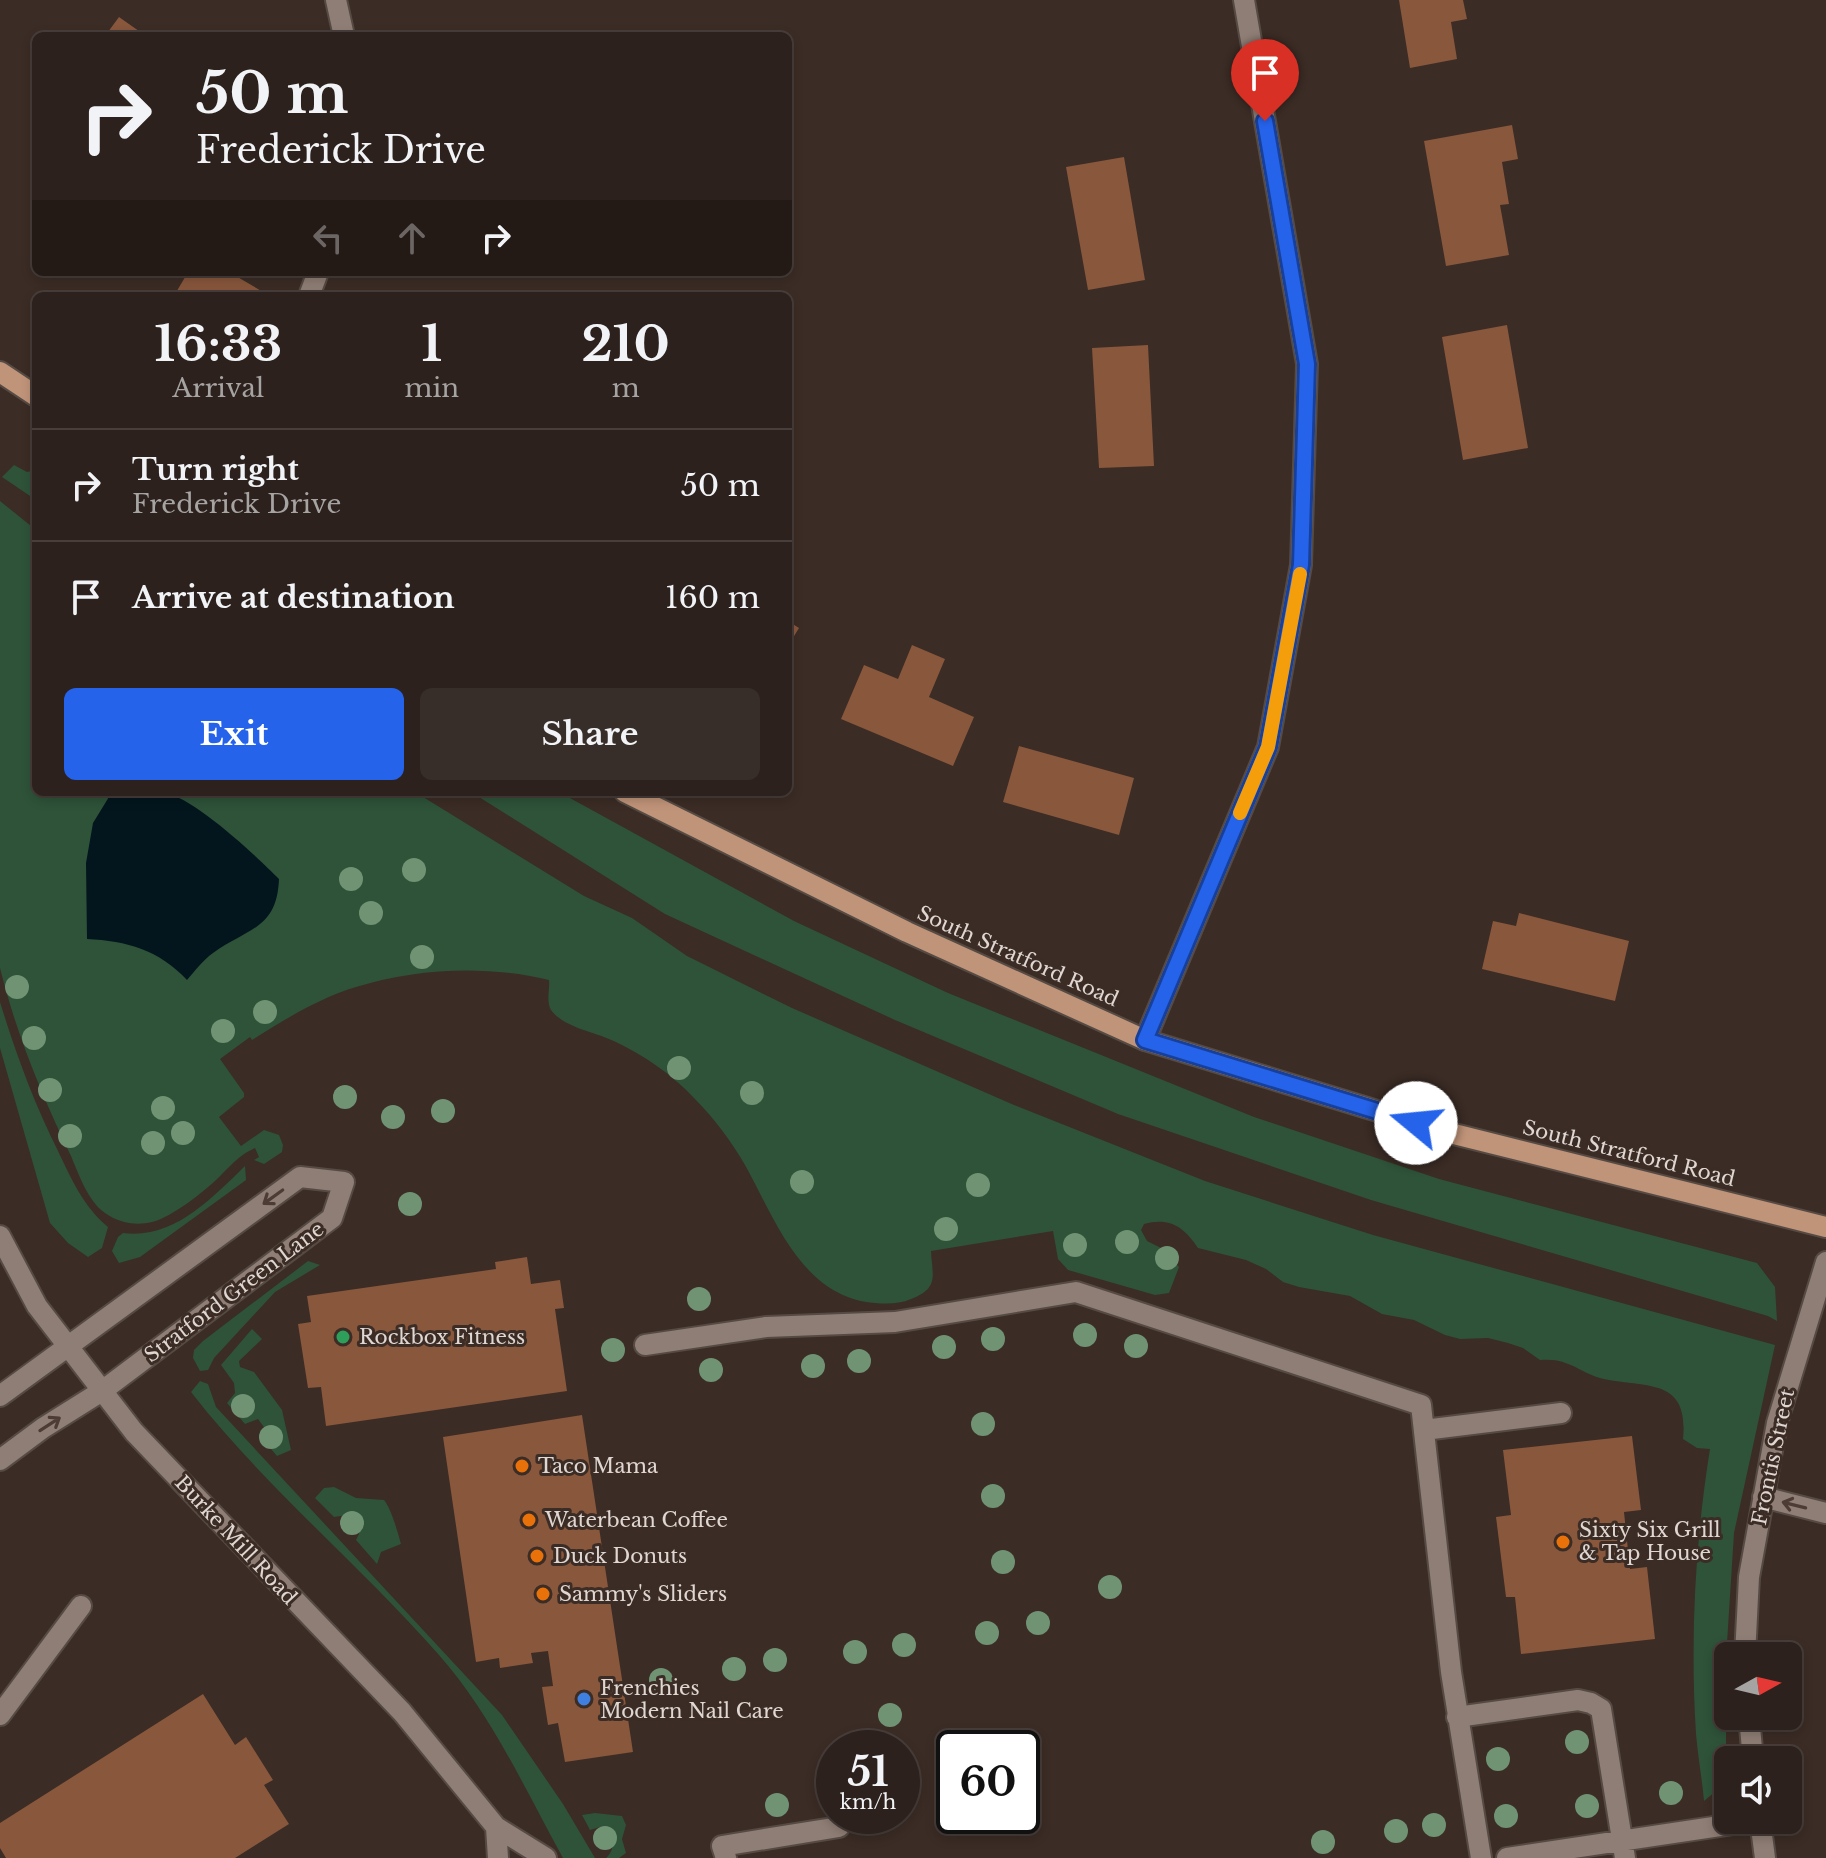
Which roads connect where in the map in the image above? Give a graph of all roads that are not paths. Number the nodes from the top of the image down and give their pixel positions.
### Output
1 (336, 0) edge
2 (1244, 0) edge
3 (343, 32) edge
4 (0, 372) edge
5 (32, 393) edge
6 (633, 796) edge
7 (1145, 1040) junction
8 (1826, 1227) edge
9 (0, 1236) edge
10 (1826, 1262) edge
11 (645, 1345) dead end
12 (67, 1346) junction
13 (102, 1391) junction
14 (0, 1396) edge
15 (1561, 1413) dead end
16 (1424, 1430) junction
17 (0, 1460) edge
18 (1763, 1497) junction
19 (1826, 1513) edge
20 (81, 1606) dead end
21 (1746, 1642) edge
22 (0, 1715) edge
23 (1457, 1717) junction
24 (496, 1827) junction
25 (1714, 1830) edge
26 (816, 1832) edge
27 (1762, 1834) edge
28 (1624, 1850) edge
29 (724, 1852) edge
30 (498, 1858) edge
31 (512, 1858) edge
32 (546, 1858) edge
33 (1481, 1858) edge
34 (1507, 1858) edge
35 (1765, 1858) edge

1 - 3 street
2 - 7 street
4 - 5 main road
6 - 7 main road, South Stratford Road
7 - 8 main road, South Stratford Road
9 - 12 street, Burke Mill Road
10 - 18 street, Frontis Street
11 - 16 street
12 - 13 street, Burke Mill Road
13 -> 12 street, Stratford Green Lane
12 - 14 street, Stratford Green Lane
17 -> 13 street, Stratford Green Lane
13 - 24 street, Burke Mill Road
15 - 16 street
16 - 23 street
19 -> 18 street
18 - 21 street, Frontis Street
20 - 22 street
23 - 28 street
23 - 33 street
24 - 30 street
24 - 31 street
24 - 32 street, Burke Mill Road
25 - 28 street
26 - 29 street
27 - 35 street
28 - 34 street

